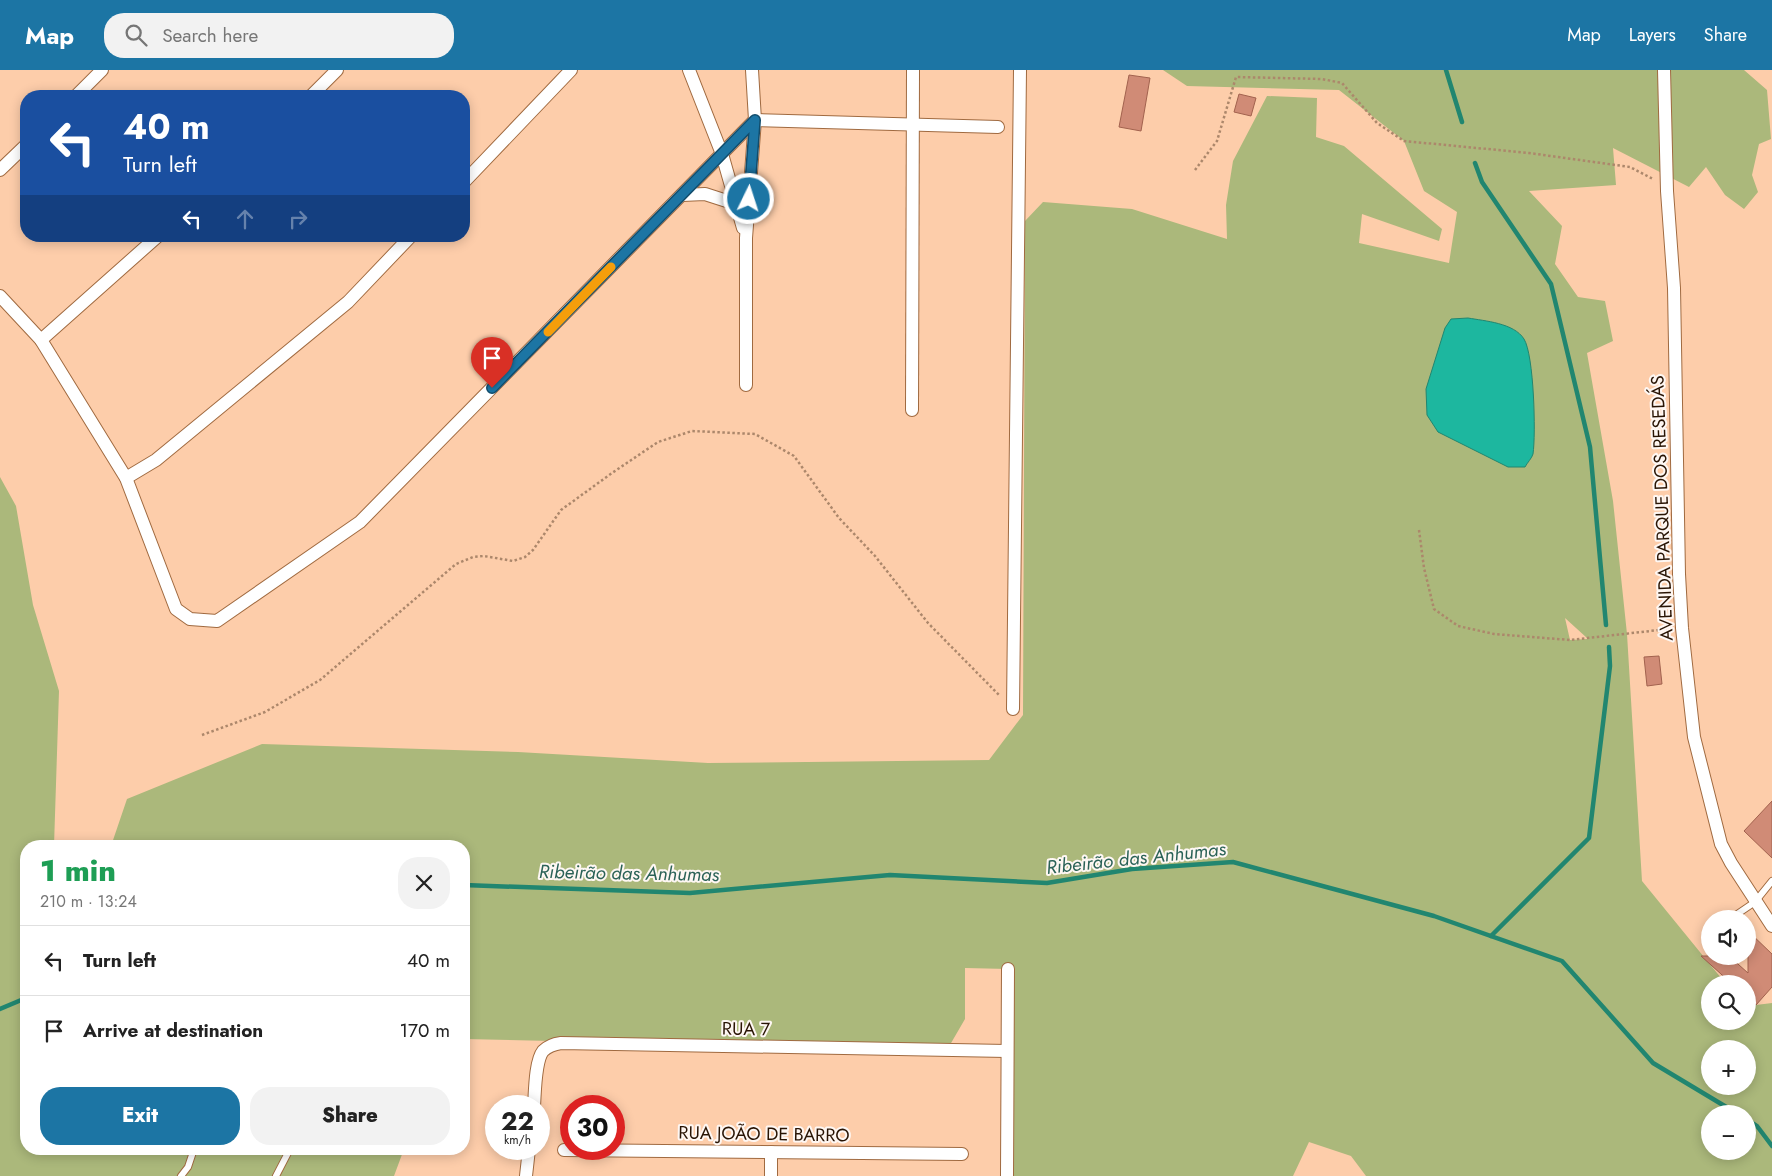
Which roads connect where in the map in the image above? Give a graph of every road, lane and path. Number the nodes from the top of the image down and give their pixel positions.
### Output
1 (102, 70) edge
2 (337, 70) edge
3 (570, 70) edge
4 (689, 70) edge
5 (752, 70) edge
6 (913, 70) edge
7 (1020, 70) edge
8 (1664, 70) edge
9 (82, 90) edge
10 (317, 90) edge
11 (755, 120) junction
12 (912, 124) junction
13 (998, 127) dead end
14 (20, 151) edge
15 (722, 154) junction
16 (0, 170) edge
17 (1195, 170) dead end
18 (470, 176) edge
19 (1668, 191) junction
20 (682, 195) junction
21 (736, 204) junction
22 (746, 238) junction
23 (151, 242) edge
24 (405, 242) edge
25 (0, 296) edge
26 (41, 340) junction
27 (746, 385) dead end
28 (912, 410) dead end
29 (126, 478) junction
30 (1419, 530) dead end
31 (1682, 628) junction
32 (1014, 709) joint
33 (202, 735) dead end
34 (1772, 881) edge
35 (1755, 902) junction
36 (1743, 910) edge
37 (1772, 926) edge
38 (1008, 969) dead end
39 (1007, 1051) junction
40 (535, 1095) edge
41 (625, 1151) edge
42 (771, 1152) junction
43 (962, 1154) dead end
44 (192, 1155) edge
45 (287, 1155) edge
46 (528, 1160) edge
47 (181, 1176) edge
48 (276, 1176) edge
49 (526, 1176) edge
50 (771, 1176) edge
51 (1007, 1176) edge

1 - 9 street
2 - 10 street
3 - 18 street
4 - 15 street
5 - 11 street
6 - 12 street
7 - 32 street
8 - 19 street, AVENIDA PARQUE DOS RESEDÁS
11 - 12 street
11 - 15 street
11 - 22 street
12 - 13 street
12 - 28 street
14 - 16 street
15 - 20 street
15 - 21 street
17 - 19 path
19 - 31 street, AVENIDA PARQUE DOS RESEDÁS
20 - 21 street
20 - 29 street
21 - 22 street
22 - 27 street
23 - 26 street
24 - 29 street
25 - 26 street
26 - 29 street
30 - 31 path
31 - 35 street, AVENIDA PARQUE DOS RESEDÁS
32 - 33 path
34 - 35 lane
35 - 36 lane
35 - 37 street, AVENIDA PARQUE DOS RESEDÁS
38 - 39 street
39 - 40 street, RUA 7
39 - 51 street
41 - 42 street, RUA JOÃO DE BARRO
42 - 43 street, RUA JOÃO DE BARRO
42 - 50 street
44 - 47 lane
45 - 48 lane
46 - 49 street

